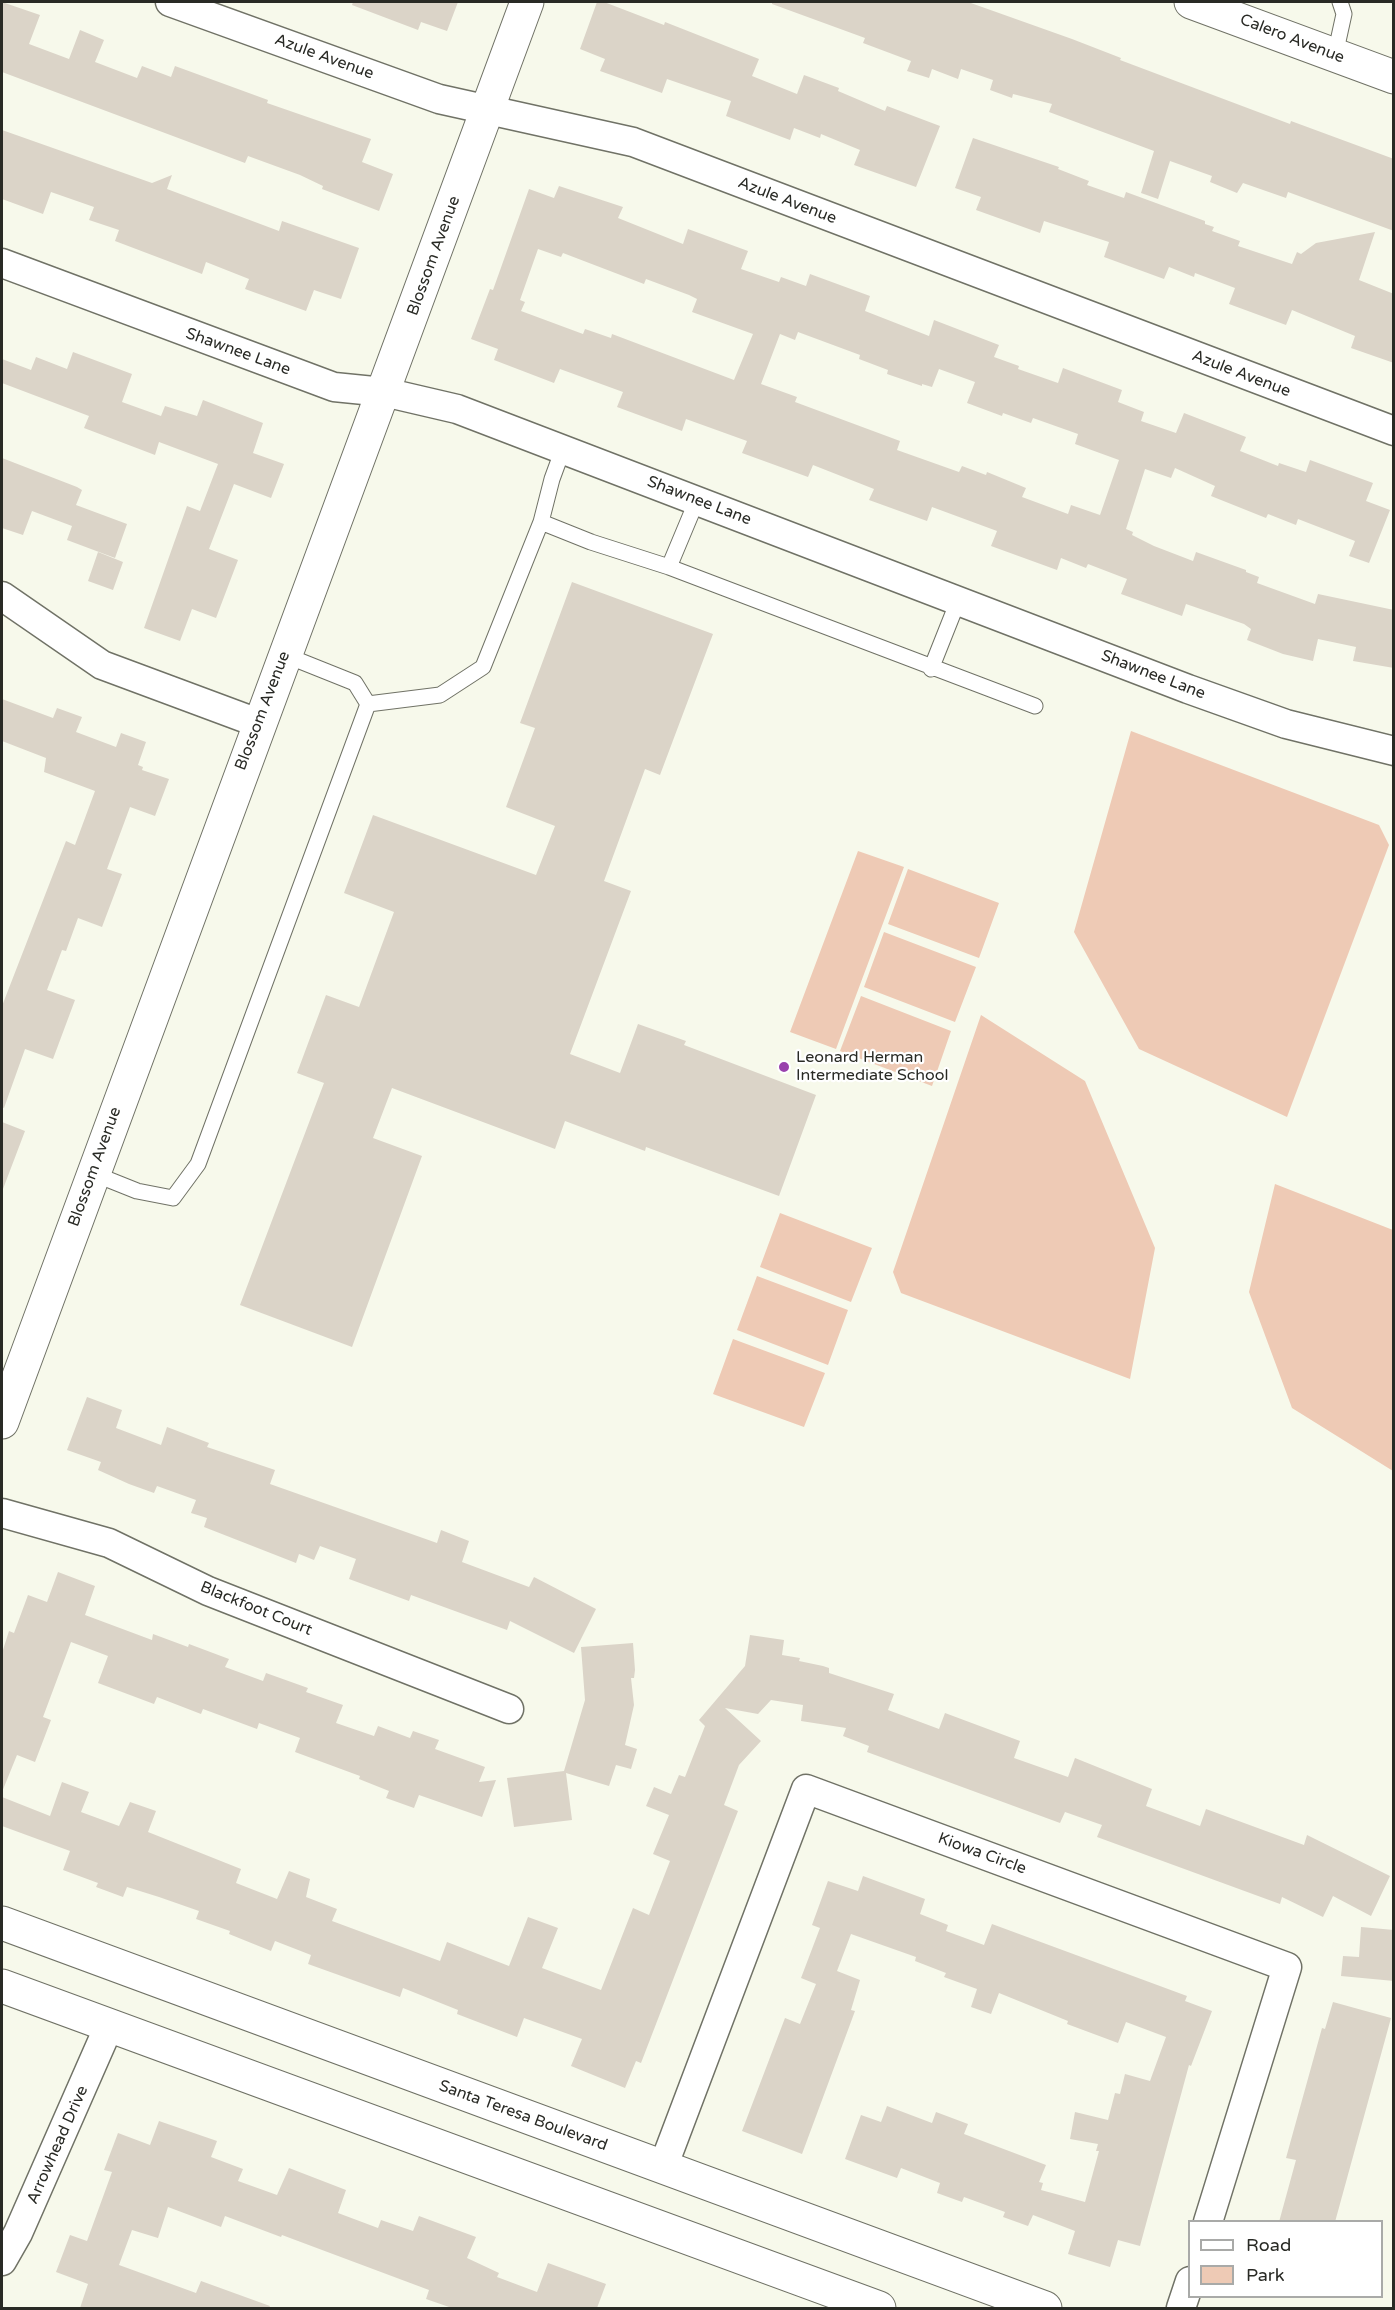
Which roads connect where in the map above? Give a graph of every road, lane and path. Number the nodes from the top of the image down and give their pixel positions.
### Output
1 (171, 2) edge
2 (527, 2) edge
3 (1196, 2) edge
4 (1340, 2) edge
5 (1335, 56) junction
6 (1394, 77) edge
7 (488, 109) junction
8 (2, 263) edge
9 (384, 392) junction
10 (1394, 431) edge
11 (563, 449) junction
12 (697, 500) junction
13 (541, 522) junction
14 (669, 567) junction
15 (2, 596) edge
16 (958, 601) junction
17 (285, 655) junction
18 (931, 669) junction
19 (368, 704) junction
20 (1035, 706) dead end
21 (258, 723) junction
22 (1394, 750) edge
23 (92, 1173) junction
24 (7, 1388) edge
25 (2, 1422) edge
26 (2, 1513) edge
27 (509, 1709) dead end
28 (2, 1923) edge
29 (2, 1986) edge
30 (109, 2026) junction
31 (663, 2167) junction
32 (1209, 2220) edge
33 (2, 2261) edge
34 (1188, 2287) edge
35 (835, 2301) edge
36 (879, 2308) edge
37 (1045, 2308) edge
38 (1181, 2308) edge

1 - 7 street, Azule Avenue
2 - 7 main road, Blossom Avenue
3 - 5 main road, Calero Avenue
4 - 5 lane
5 - 6 main road, Calero Avenue
7 - 9 main road, Blossom Avenue
7 - 10 street, Azule Avenue
8 - 9 street, Shawnee Lane
9 - 11 street, Shawnee Lane
9 - 17 main road, Blossom Avenue
11 - 12 street, Shawnee Lane
11 - 13 lane
12 - 14 lane
12 - 16 street, Shawnee Lane
13 - 14 lane
13 - 19 lane
14 - 18 lane
15 - 21 street
16 - 18 lane
16 - 22 street, Shawnee Lane
17 - 19 lane
17 - 21 main road, Blossom Avenue
18 - 20 lane
19 - 23 lane
21 - 23 main road, Blossom Avenue
23 - 24 main road, Blossom Avenue
24 - 25 main road, Blossom Avenue
26 - 27 street, Blackfoot Court
28 - 31 main road, Santa Teresa Boulevard
29 - 30 main road
30 - 33 street, Arrowhead Drive
30 - 35 main road
31 - 32 street, Kiowa Circle
31 - 37 main road, Santa Teresa Boulevard
34 - 38 street
35 - 36 main road

